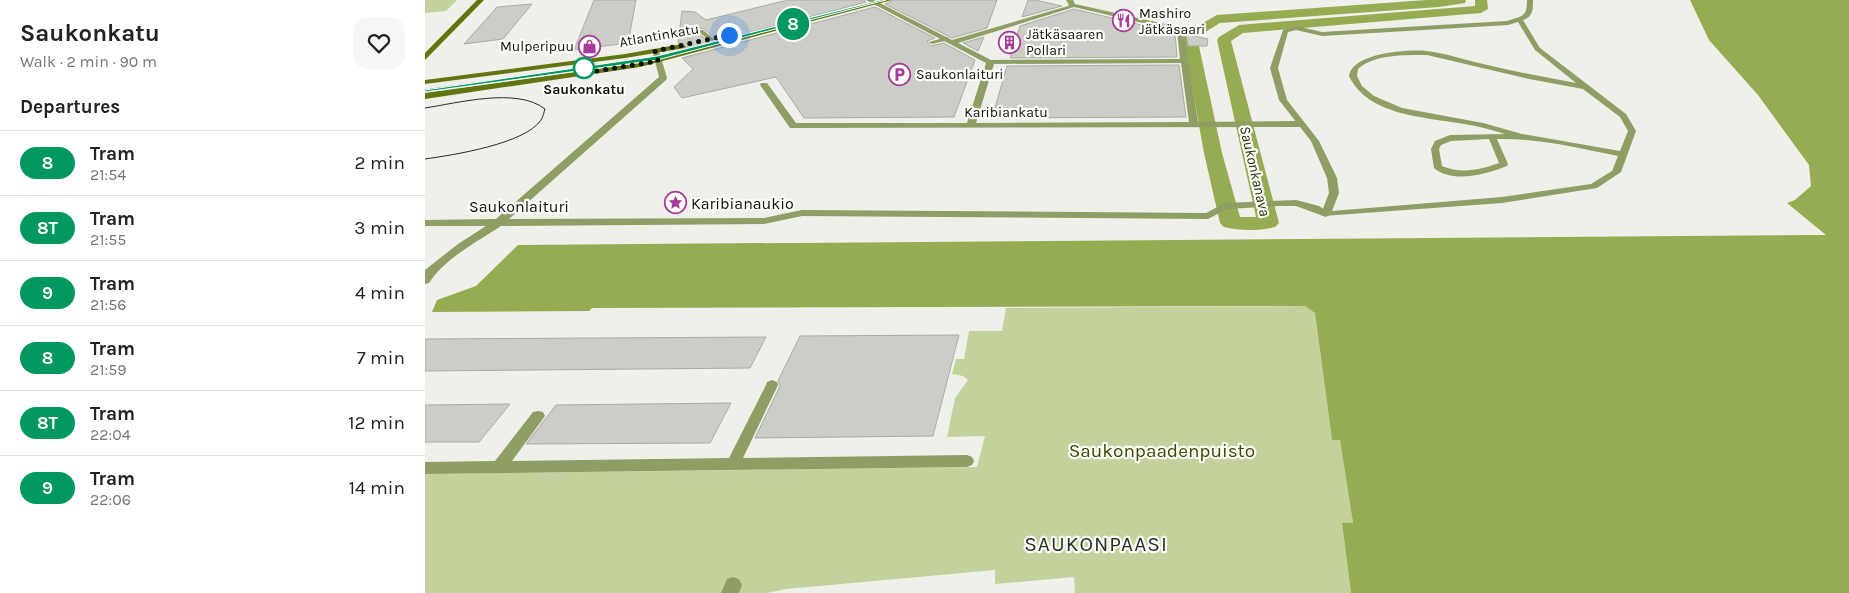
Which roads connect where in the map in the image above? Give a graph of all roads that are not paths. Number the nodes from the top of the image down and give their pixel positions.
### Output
1 (481, 0) edge
2 (889, 0) edge
3 (1083, 0) edge
4 (1530, 0) edge
5 (871, 1) edge
6 (1071, 4) edge
7 (1520, 20) junction
8 (701, 31) dead end
9 (712, 40) junction
10 (950, 40) junction
11 (932, 42) dead end
12 (655, 51) junction
13 (425, 58) edge
14 (658, 61) junction
15 (1185, 61) junction
16 (990, 62) junction
17 (425, 82) edge
18 (764, 85) dead end
19 (1588, 88) junction
20 (425, 96) edge
21 (1196, 124) junction
22 (1301, 124) junction
23 (970, 126) junction
24 (1522, 136) junction
25 (1492, 137) junction
26 (1623, 154) junction
27 (1326, 214) junction
28 (425, 223) edge
29 (499, 223) junction
30 (425, 280) edge
31 (772, 386) dead end
32 (538, 416) dead end
33 (967, 461) dead end
34 (734, 463) junction
35 (500, 466) junction
36 (425, 468) edge

1 - 13 street
2 - 5 street, Atlantinkatu
3 - 6 street
4 - 7 lane
5 - 9 street, Atlantinkatu
5 - 10 street
5 - 14 street, Atlantinkatu
6 - 10 street
6 - 15 street
7 - 19 lane
7 - 22 lane
8 - 9 lane
9 - 12 street, Atlantinkatu
10 - 11 lane
10 - 16 street
12 - 14 street
12 - 17 street, Atlantinkatu
14 - 20 street, Atlantinkatu
14 - 29 street
15 - 16 street
15 - 21 street
16 - 23 street
18 - 23 street, Karibiankatu
19 - 24 lane
19 - 26 lane
21 - 22 street, Karibiankatu
21 - 23 street, Karibiankatu
22 - 27 lane
24 - 25 lane
24 - 26 lane
25 - 25 lane
26 - 27 lane
27 - 29 street, Saukonlaituri
28 - 29 street, Saukonlaituri
29 - 30 street
31 - 34 lane
32 - 35 lane
33 - 34 lane
34 - 35 lane
35 - 36 lane

